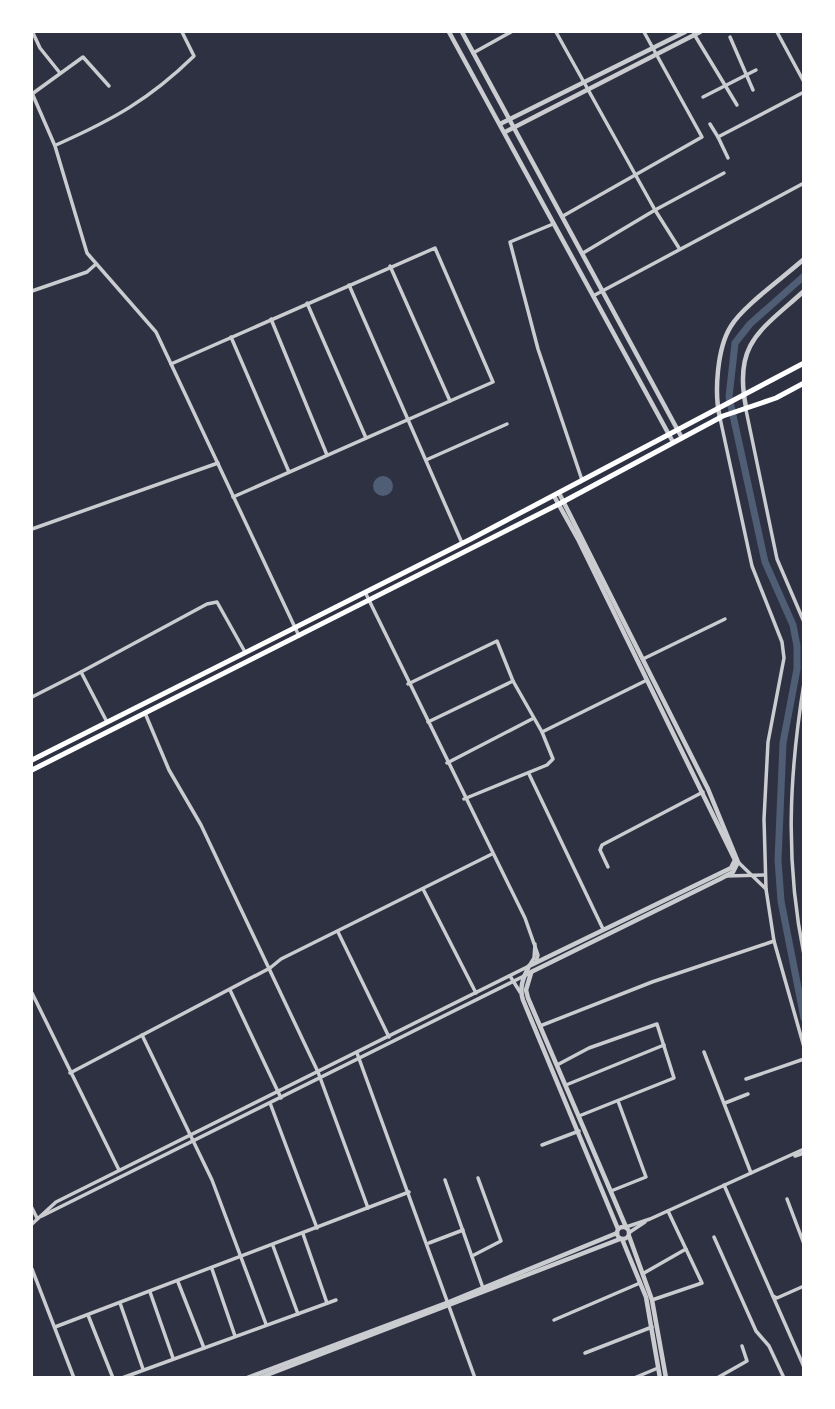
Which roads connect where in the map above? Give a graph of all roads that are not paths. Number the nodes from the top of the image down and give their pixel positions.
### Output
1 (181, 32) edge
2 (449, 32) edge
3 (462, 32) edge
4 (510, 32) edge
5 (556, 32) edge
6 (644, 32) edge
7 (685, 32) edge
8 (700, 32) edge
9 (777, 32) edge
10 (33, 33) edge
11 (694, 34) junction
12 (730, 37) dead end
13 (653, 48) junction
14 (473, 53) junction
15 (656, 54) junction
16 (756, 70) dead end
17 (60, 73) junction
18 (746, 74) junction
19 (584, 82) junction
20 (803, 82) edge
21 (724, 85) junction
22 (109, 86) dead end
23 (589, 89) junction
24 (753, 90) dead end
25 (803, 92) edge
26 (32, 93) edge
27 (703, 97) dead end
28 (737, 105) dead end
29 (510, 119) junction
30 (500, 124) junction
31 (710, 124) dead end
32 (515, 127) junction
33 (505, 133) junction
34 (718, 137) junction
35 (55, 146) junction
36 (729, 158) dead end
37 (724, 173) dead end
38 (636, 176) junction
39 (803, 183) edge
40 (655, 210) junction
41 (563, 216) junction
42 (554, 223) junction
43 (679, 248) junction
44 (583, 253) junction
45 (803, 259) edge
46 (96, 264) junction
47 (390, 266) junction
48 (348, 285) junction
49 (603, 290) junction
50 (32, 291) edge
51 (803, 291) edge
52 (593, 296) junction
53 (307, 303) junction
54 (271, 319) junction
55 (232, 337) junction
56 (803, 363) edge
57 (171, 364) junction
58 (803, 383) edge
59 (741, 399) junction
60 (450, 401) junction
61 (718, 408) junction
62 (743, 408) junction
63 (722, 417) junction
64 (408, 419) junction
65 (507, 424) dead end
66 (676, 428) junction
67 (667, 433) junction
68 (366, 438) junction
69 (682, 438) junction
70 (673, 442) junction
71 (327, 455) junction
72 (426, 460) junction
73 (218, 464) junction
74 (289, 471) junction
75 (582, 480) junction
76 (556, 494) junction
77 (233, 497) junction
78 (561, 502) junction
79 (32, 529) edge
80 (462, 543) junction
81 (365, 592) junction
82 (369, 600) junction
83 (725, 619) dead end
84 (803, 622) edge
85 (295, 628) junction
86 (299, 636) junction
87 (246, 653) junction
88 (643, 659) junction
89 (81, 673) junction
90 (648, 680) junction
91 (513, 681) junction
92 (803, 682) edge
93 (408, 684) junction
94 (32, 697) edge
95 (145, 713) junction
96 (532, 719) junction
97 (107, 722) junction
98 (427, 723) junction
99 (542, 732) junction
100 (32, 760) edge
101 (446, 763) junction
102 (32, 770) edge
103 (529, 774) junction
104 (703, 792) junction
105 (464, 799) junction
106 (492, 854) junction
107 (737, 861) junction
108 (608, 867) dead end
109 (724, 874) junction
110 (765, 875) junction
111 (750, 876) junction
112 (423, 889) junction
113 (766, 889) junction
114 (603, 929) junction
115 (337, 932) junction
116 (775, 941) junction
117 (534, 944) junction
118 (803, 955) edge
119 (536, 962) junction
120 (270, 968) junction
121 (530, 969) junction
122 (510, 976) junction
123 (524, 976) junction
124 (513, 981) junction
125 (230, 990) junction
126 (523, 991) junction
127 (32, 993) edge
128 (476, 993) junction
129 (540, 1026) junction
130 (142, 1035) junction
131 (388, 1037) junction
132 (664, 1045) junction
133 (803, 1047) edge
134 (704, 1052) dead end
135 (356, 1053) junction
136 (359, 1059) junction
137 (803, 1059) edge
138 (557, 1065) junction
139 (318, 1072) junction
140 (70, 1073) junction
141 (320, 1078) junction
142 (746, 1079) dead end
143 (566, 1085) junction
144 (278, 1092) junction
145 (748, 1094) dead end
146 (281, 1098) junction
147 (618, 1101) junction
148 (270, 1103) junction
149 (725, 1103) junction
150 (579, 1116) junction
151 (579, 1131) junction
152 (189, 1137) junction
153 (192, 1142) junction
154 (542, 1145) dead end
155 (803, 1151) edge
156 (119, 1171) junction
157 (751, 1173) junction
158 (122, 1177) junction
159 (478, 1178) dead end
160 (445, 1180) dead end
161 (724, 1185) junction
162 (611, 1191) junction
163 (409, 1192) junction
164 (787, 1199) dead end
165 (32, 1208) edge
166 (368, 1208) junction
167 (668, 1211) junction
168 (37, 1218) junction
169 (32, 1224) edge
170 (317, 1228) junction
171 (463, 1230) junction
172 (617, 1231) junction
173 (628, 1232) junction
174 (303, 1234) junction
175 (714, 1237) dead end
176 (621, 1239) junction
177 (428, 1243) junction
178 (803, 1244) edge
179 (273, 1245) junction
180 (686, 1249) junction
181 (472, 1256) junction
182 (242, 1257) junction
183 (32, 1269) edge
184 (212, 1269) junction
185 (644, 1273) junction
186 (34, 1282) edge
187 (177, 1282) junction
188 (642, 1282) junction
189 (803, 1286) edge
190 (484, 1288) junction
191 (150, 1292) junction
192 (771, 1295) junction
193 (336, 1300) dead end
194 (653, 1300) junction
195 (120, 1303) junction
196 (327, 1303) junction
197 (449, 1304) junction
198 (298, 1314) junction
199 (88, 1315) junction
200 (554, 1320) dead end
201 (266, 1324) junction
202 (55, 1327) junction
203 (652, 1327) junction
204 (235, 1336) junction
205 (742, 1346) dead end
206 (205, 1348) junction
207 (585, 1353) dead end
208 (173, 1359) junction
209 (803, 1367) edge
210 (659, 1368) junction
211 (144, 1369) junction
212 (74, 1377) edge
213 (113, 1377) edge
214 (122, 1377) edge
215 (247, 1377) edge
216 (259, 1377) edge
217 (475, 1377) edge
218 (634, 1377) edge
219 (663, 1377) edge
220 (717, 1377) edge
221 (784, 1377) edge

1 - 35 street
2 - 30 street
3 - 14 street
4 - 14 street
5 - 19 street
6 - 13 street
7 - 13 street
8 - 11 street
9 - 20 street
10 - 17 street
11 - 15 street
11 - 21 street
12 - 18 street
13 - 15 street
13 - 19 street
14 - 29 street
15 - 23 street
15 - 38 street
16 - 18 street
17 - 22 street
17 - 26 street
18 - 21 street
18 - 24 street
19 - 23 street
19 - 29 street
21 - 27 street
21 - 28 street
23 - 32 street
23 - 38 street
25 - 34 street
26 - 35 street
29 - 30 street
29 - 32 street
30 - 33 street
31 - 34 street
32 - 33 street
32 - 41 street
33 - 42 street
34 - 36 street
35 - 46 street
37 - 40 street
38 - 40 street
38 - 41 street
39 - 43 street
40 - 43 street
40 - 44 street
41 - 44 street
42 - 52 street
42 - 75 street
43 - 49 street
44 - 49 street
45 - 61 street
46 - 50 street
46 - 57 street
47 - 48 street
47 - 60 street
47 - 60 street
48 - 53 street
48 - 64 street
49 - 52 street
49 - 66 street
51 - 59 street
52 - 67 street
53 - 54 street
53 - 68 street
54 - 55 street
54 - 71 street
55 - 57 street
55 - 74 street
56 - 59 main road
57 - 73 street
58 - 62 main road
59 - 61 main road
59 - 62 street
60 - 64 street
61 - 63 street
61 - 66 main road
62 - 63 main road
62 - 84 street
63 - 69 main road
63 - 110 street
64 - 68 street
64 - 72 street
65 - 72 street
66 - 67 main road
66 - 69 street
67 - 70 street
67 - 75 main road
68 - 71 street
69 - 70 main road
70 - 78 main road
71 - 74 street
72 - 80 street
73 - 77 street
73 - 79 street
74 - 77 street
75 - 76 main road
76 - 78 street
76 - 80 main road
77 - 85 street
78 - 82 main road
78 - 88 street
78 - 90 street
80 - 81 main road
81 - 82 street
81 - 85 main road
82 - 86 main road
82 - 93 street
83 - 88 street
85 - 86 street
85 - 87 main road
86 - 95 main road
87 - 89 street
87 - 97 main road
88 - 107 street
89 - 94 street
89 - 97 street
90 - 99 street
90 - 104 street
91 - 93 street
91 - 96 street
91 - 98 street
92 - 118 street
93 - 98 street
95 - 102 main road
95 - 120 street
96 - 99 street
96 - 101 street
97 - 100 main road
98 - 101 street
99 - 103 street
101 - 105 street
103 - 105 street
103 - 114 street
104 - 107 street
104 - 108 street
105 - 106 street
106 - 112 street
106 - 117 street
107 - 109 street
107 - 111 street
109 - 111 street
109 - 114 street
109 - 121 street
110 - 111 street
110 - 113 street
111 - 113 street
112 - 115 street
112 - 128 street
113 - 116 street
114 - 119 street
115 - 120 street
115 - 131 street
116 - 129 street
116 - 133 street
117 - 119 street
117 - 121 street
119 - 121 street
120 - 125 street
120 - 139 street
121 - 122 street
121 - 123 street
121 - 126 street
122 - 124 street
122 - 128 street
123 - 124 street
123 - 126 street
124 - 126 street
124 - 136 street
125 - 130 street
125 - 144 street
126 - 129 street
126 - 151 street
127 - 140 street
128 - 131 street
129 - 138 street
130 - 140 street
130 - 152 street
131 - 135 street
132 - 138 street
132 - 143 street
132 - 147 street
134 - 149 street
135 - 136 street
135 - 139 street
136 - 141 street
136 - 163 street
137 - 142 street
138 - 143 street
139 - 141 street
139 - 144 street
140 - 156 street
141 - 146 street
141 - 166 street
143 - 150 street
144 - 146 street
144 - 152 street
145 - 149 street
146 - 148 street
147 - 150 street
147 - 162 street
148 - 153 street
148 - 170 street
149 - 157 street
150 - 162 street
151 - 154 street
151 - 172 street
152 - 153 street
152 - 156 street
153 - 158 street
153 - 182 street
155 - 157 street
156 - 158 street
156 - 168 street
157 - 161 street
158 - 168 street
159 - 181 street
160 - 171 street
161 - 167 street
161 - 192 street
162 - 173 street
163 - 166 street
163 - 177 street
164 - 178 street
165 - 168 street
166 - 170 street
167 - 173 street
167 - 180 street
168 - 169 street
170 - 174 street
171 - 177 street
171 - 181 street
172 - 173 street
172 - 176 street
172 - 190 street
173 - 176 street
173 - 185 street
174 - 179 street
174 - 196 street
175 - 221 street
176 - 188 street
176 - 197 street
177 - 197 street
179 - 182 street
179 - 198 street
180 - 185 street
180 - 194 street
181 - 190 street
182 - 184 street
182 - 201 street
183 - 186 street
184 - 187 street
184 - 204 street
185 - 194 street
186 - 202 street
187 - 191 street
187 - 206 street
188 - 200 street
188 - 203 street
189 - 192 street
190 - 197 street
191 - 195 street
191 - 208 street
192 - 209 street
193 - 196 street
194 - 219 street
195 - 199 street
195 - 211 street
196 - 198 street
197 - 215 street
197 - 216 street
197 - 217 street
198 - 201 street
199 - 202 street
199 - 213 street
201 - 204 street
202 - 212 street
203 - 207 street
203 - 210 street
204 - 206 street
205 - 220 street
206 - 208 street
208 - 211 street
210 - 218 street
210 - 219 street
211 - 214 street

